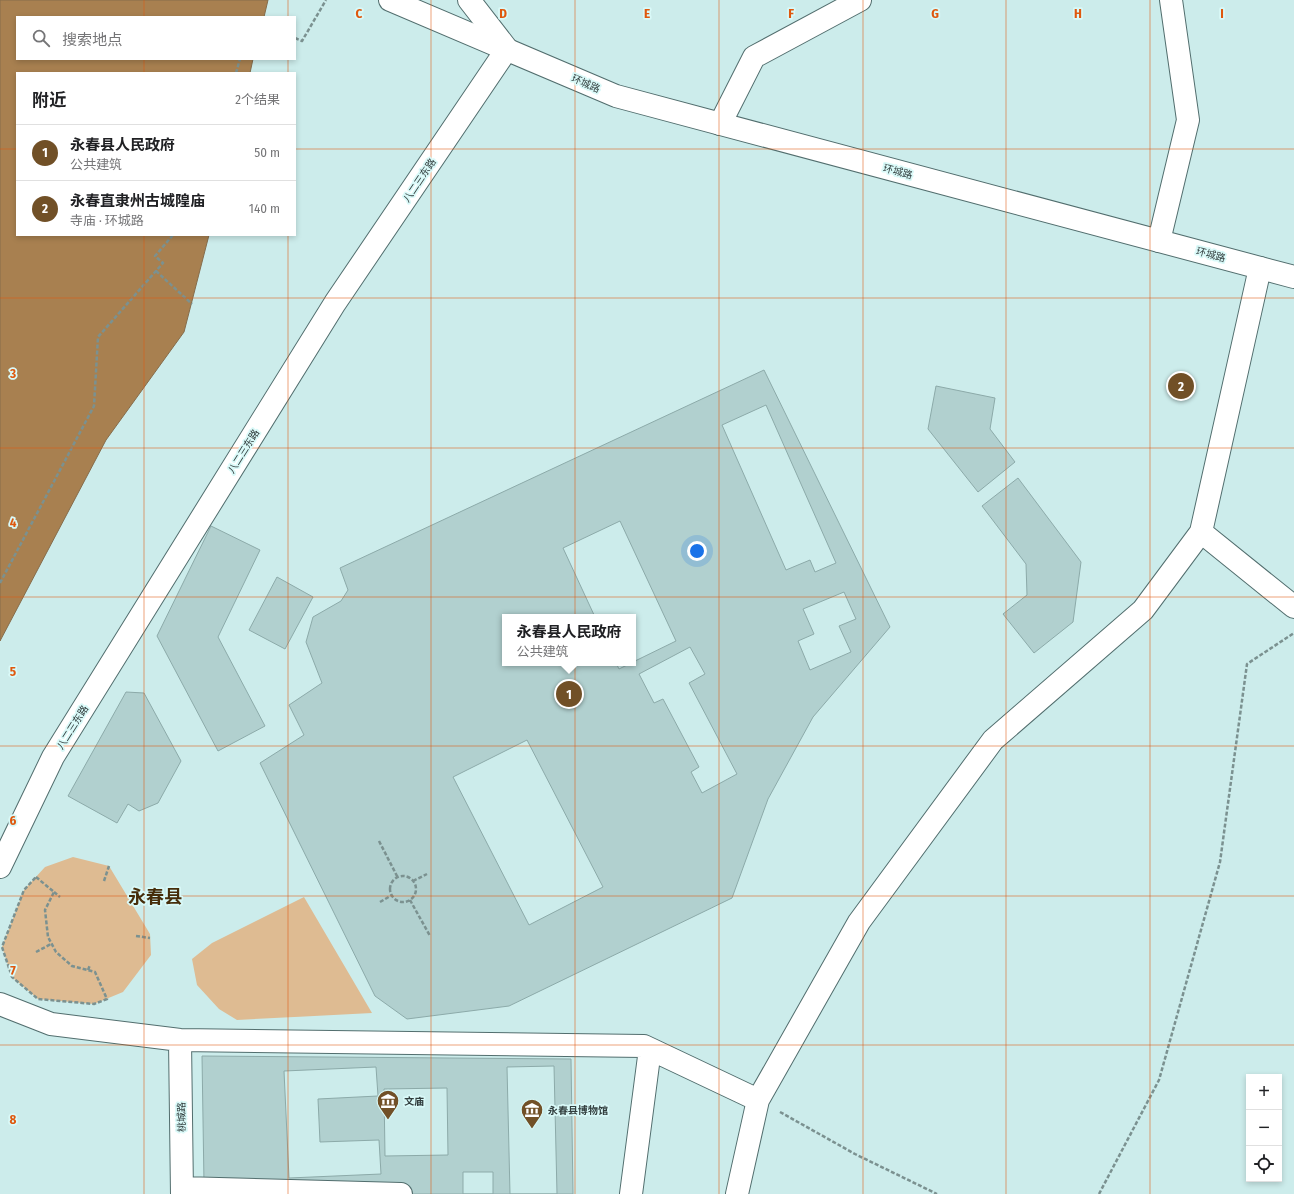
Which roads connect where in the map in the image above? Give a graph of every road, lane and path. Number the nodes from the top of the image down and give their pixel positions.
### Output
1 (326, 0) edge
2 (390, 0) edge
3 (469, 0) edge
4 (860, 0) edge
5 (1171, 0) edge
6 (296, 38) edge
7 (507, 50) junction
8 (240, 60) edge
9 (236, 72) edge
10 (720, 124) junction
11 (172, 236) edge
12 (1159, 241) junction
13 (1260, 268) junction
14 (156, 271) junction
15 (1294, 277) edge
16 (192, 304) dead end
17 (1201, 532) junction
18 (0, 583) edge
19 (1294, 607) edge
20 (1294, 633) edge
21 (379, 841) dead end
22 (109, 866) dead end
23 (0, 867) edge
24 (427, 874) dead end
25 (398, 878) junction
26 (104, 881) dead end
27 (413, 881) junction
28 (54, 892) junction
29 (392, 895) junction
30 (60, 898) dead end
31 (410, 900) junction
32 (380, 902) dead end
33 (136, 936) dead end
34 (430, 936) dead end
35 (150, 938) dead end
36 (51, 944) junction
37 (36, 952) dead end
38 (90, 965) dead end
39 (88, 970) junction
40 (0, 1004) edge
41 (180, 1040) junction
42 (650, 1048) junction
43 (758, 1100) junction
44 (182, 1191) edge
45 (401, 1194) edge
46 (631, 1194) edge
47 (737, 1194) edge
48 (937, 1194) edge
49 (1099, 1194) edge

1 - 6 path
2 - 7 street, 环城路
3 - 7 street
4 - 10 street
5 - 12 street
7 - 10 street, 环城路
7 - 23 street, 八二三东路
8 - 9 path
10 - 12 street, 环城路
11 - 14 path
12 - 13 street, 环城路
13 - 15 street, 环城路
13 - 17 street
14 - 16 path
14 - 18 path
17 - 19 street
17 - 43 street
20 - 49 path
21 - 25 path
22 - 26 path
24 - 27 path
25 - 27 path
25 - 29 path
27 - 31 path
28 - 30 path
28 - 36 path
28 - 39 path
29 - 31 path
29 - 32 path
31 - 34 path
33 - 35 path
36 - 37 path
36 - 39 path
38 - 39 path
40 - 41 street
41 - 42 street
41 - 44 street, 桃城路
42 - 43 street
42 - 46 street
43 - 47 street
43 - 48 path
44 - 45 street

